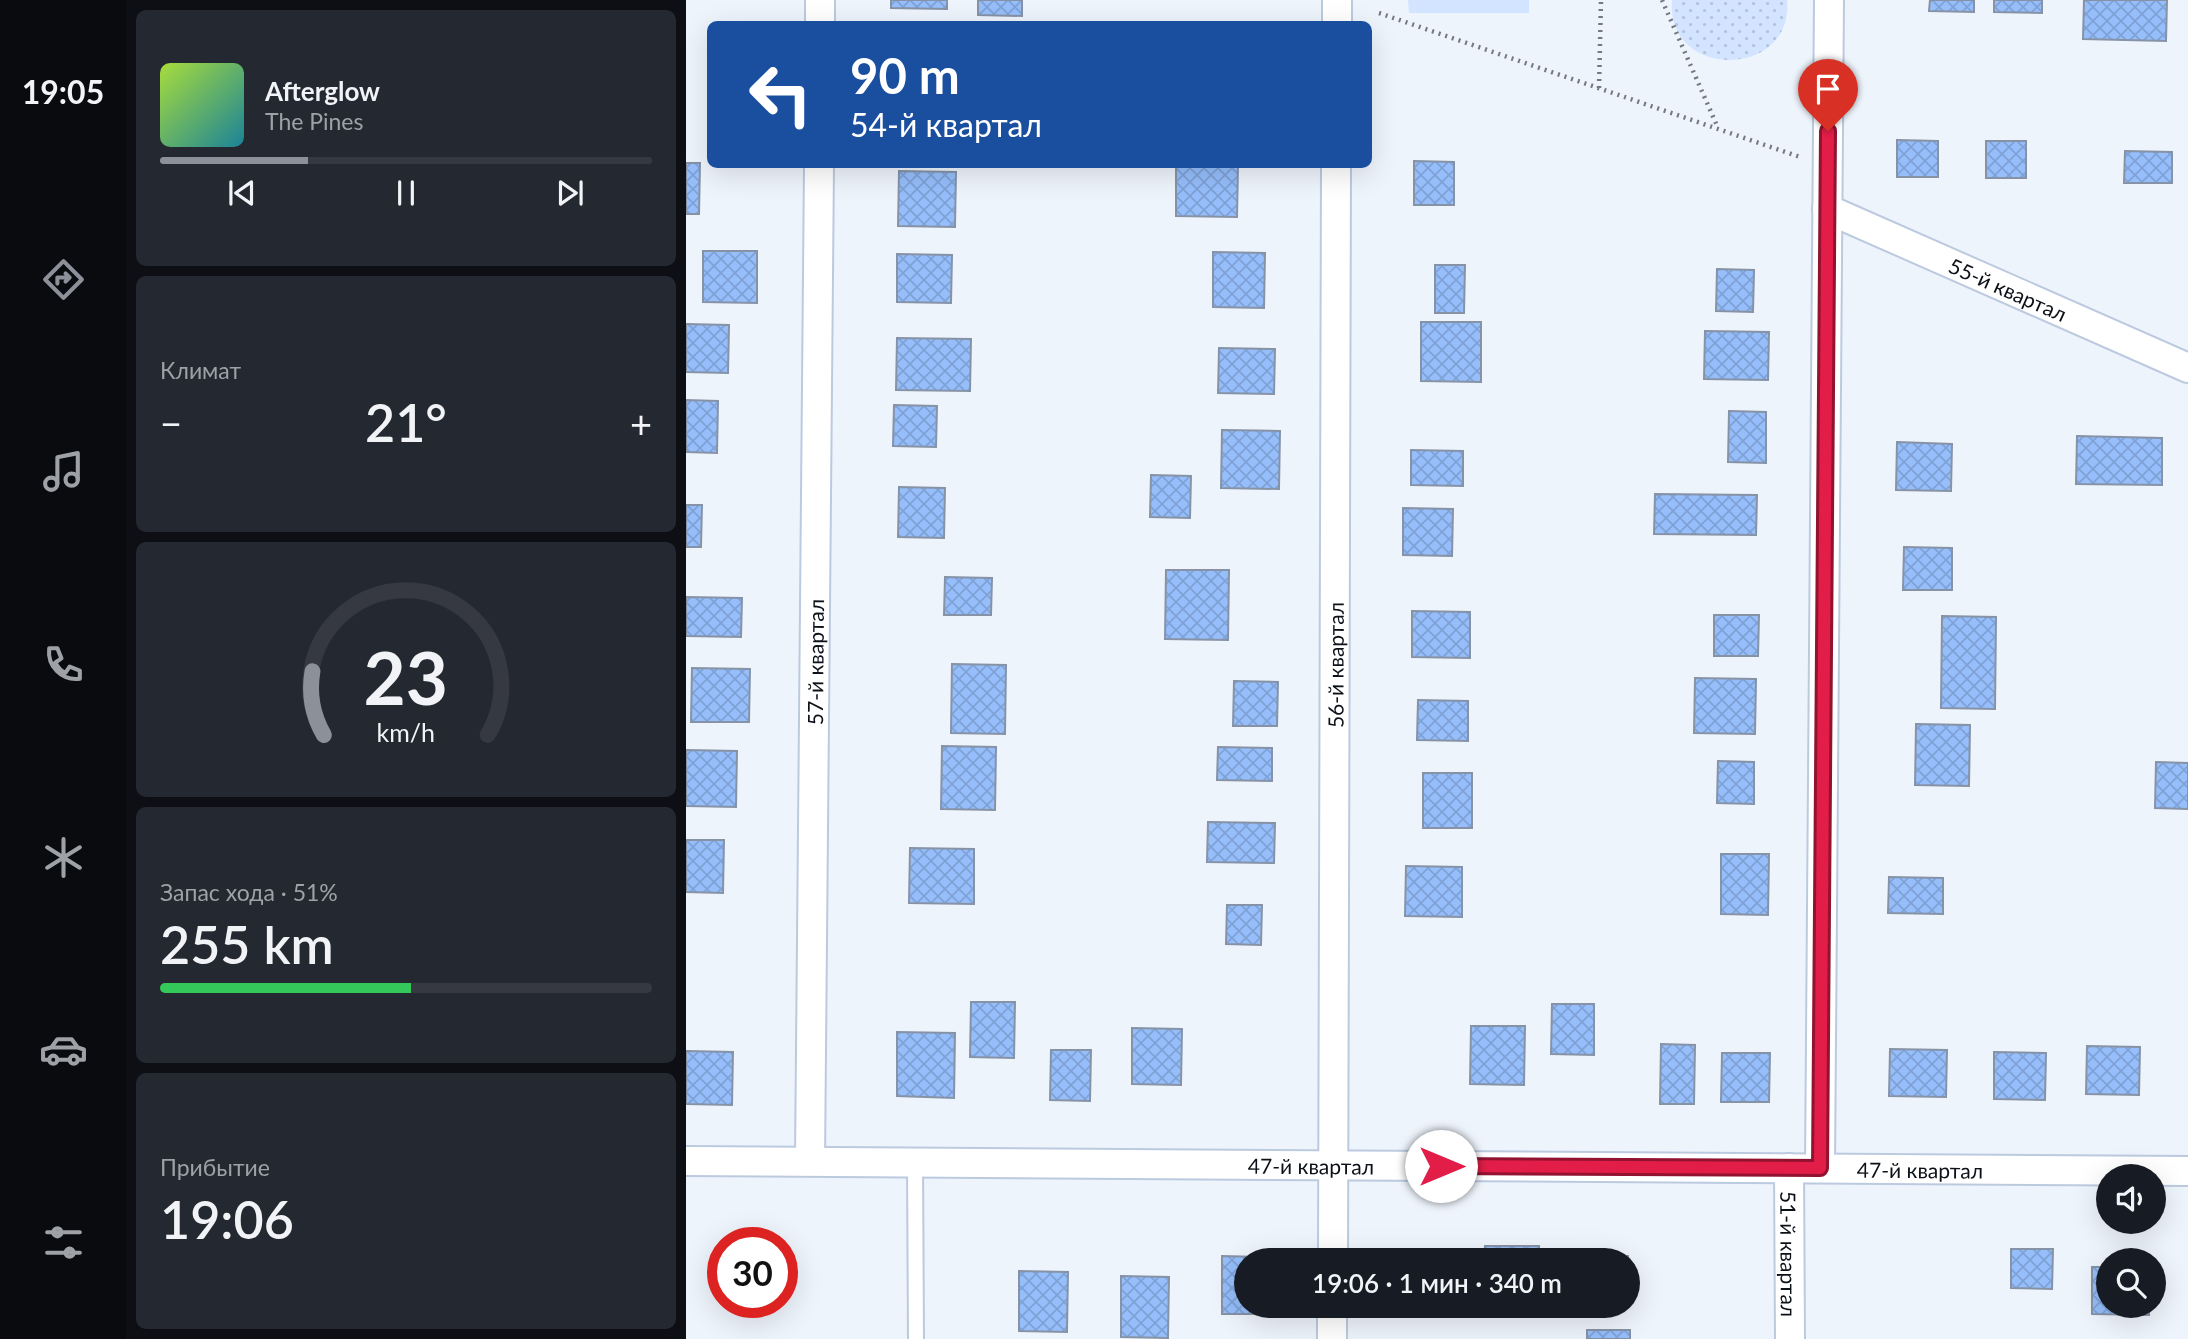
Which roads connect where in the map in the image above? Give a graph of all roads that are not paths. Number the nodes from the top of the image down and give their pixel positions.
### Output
1 (820, 0) edge
2 (1337, 0) edge
3 (1829, 0) edge
4 (820, 21) edge
5 (1337, 21) edge
6 (818, 168) edge
7 (1336, 168) edge
8 (1827, 209) junction
9 (2188, 368) edge
10 (686, 1161) edge
11 (810, 1161) junction
12 (915, 1162) junction
13 (1334, 1165) junction
14 (1789, 1168) junction
15 (1820, 1168) junction
16 (2188, 1171) edge
17 (1333, 1248) edge
18 (1332, 1318) edge
19 (916, 1339) edge
20 (1332, 1339) edge
21 (1790, 1339) edge

1 - 4 street
2 - 5 street
3 - 8 street
6 - 11 street, 57-й квартал
7 - 13 street, 56-й квартал
8 - 9 street, 55-й квартал
8 - 15 street
10 - 11 street, 47-й квартал
11 - 12 street, 47-й квартал
12 - 13 street, 47-й квартал
12 - 19 lane
13 - 14 street, 47-й квартал
13 - 17 street, 56-й квартал
14 - 15 street, 47-й квартал
14 - 21 street, 51-й квартал
15 - 16 street, 47-й квартал
18 - 20 street

